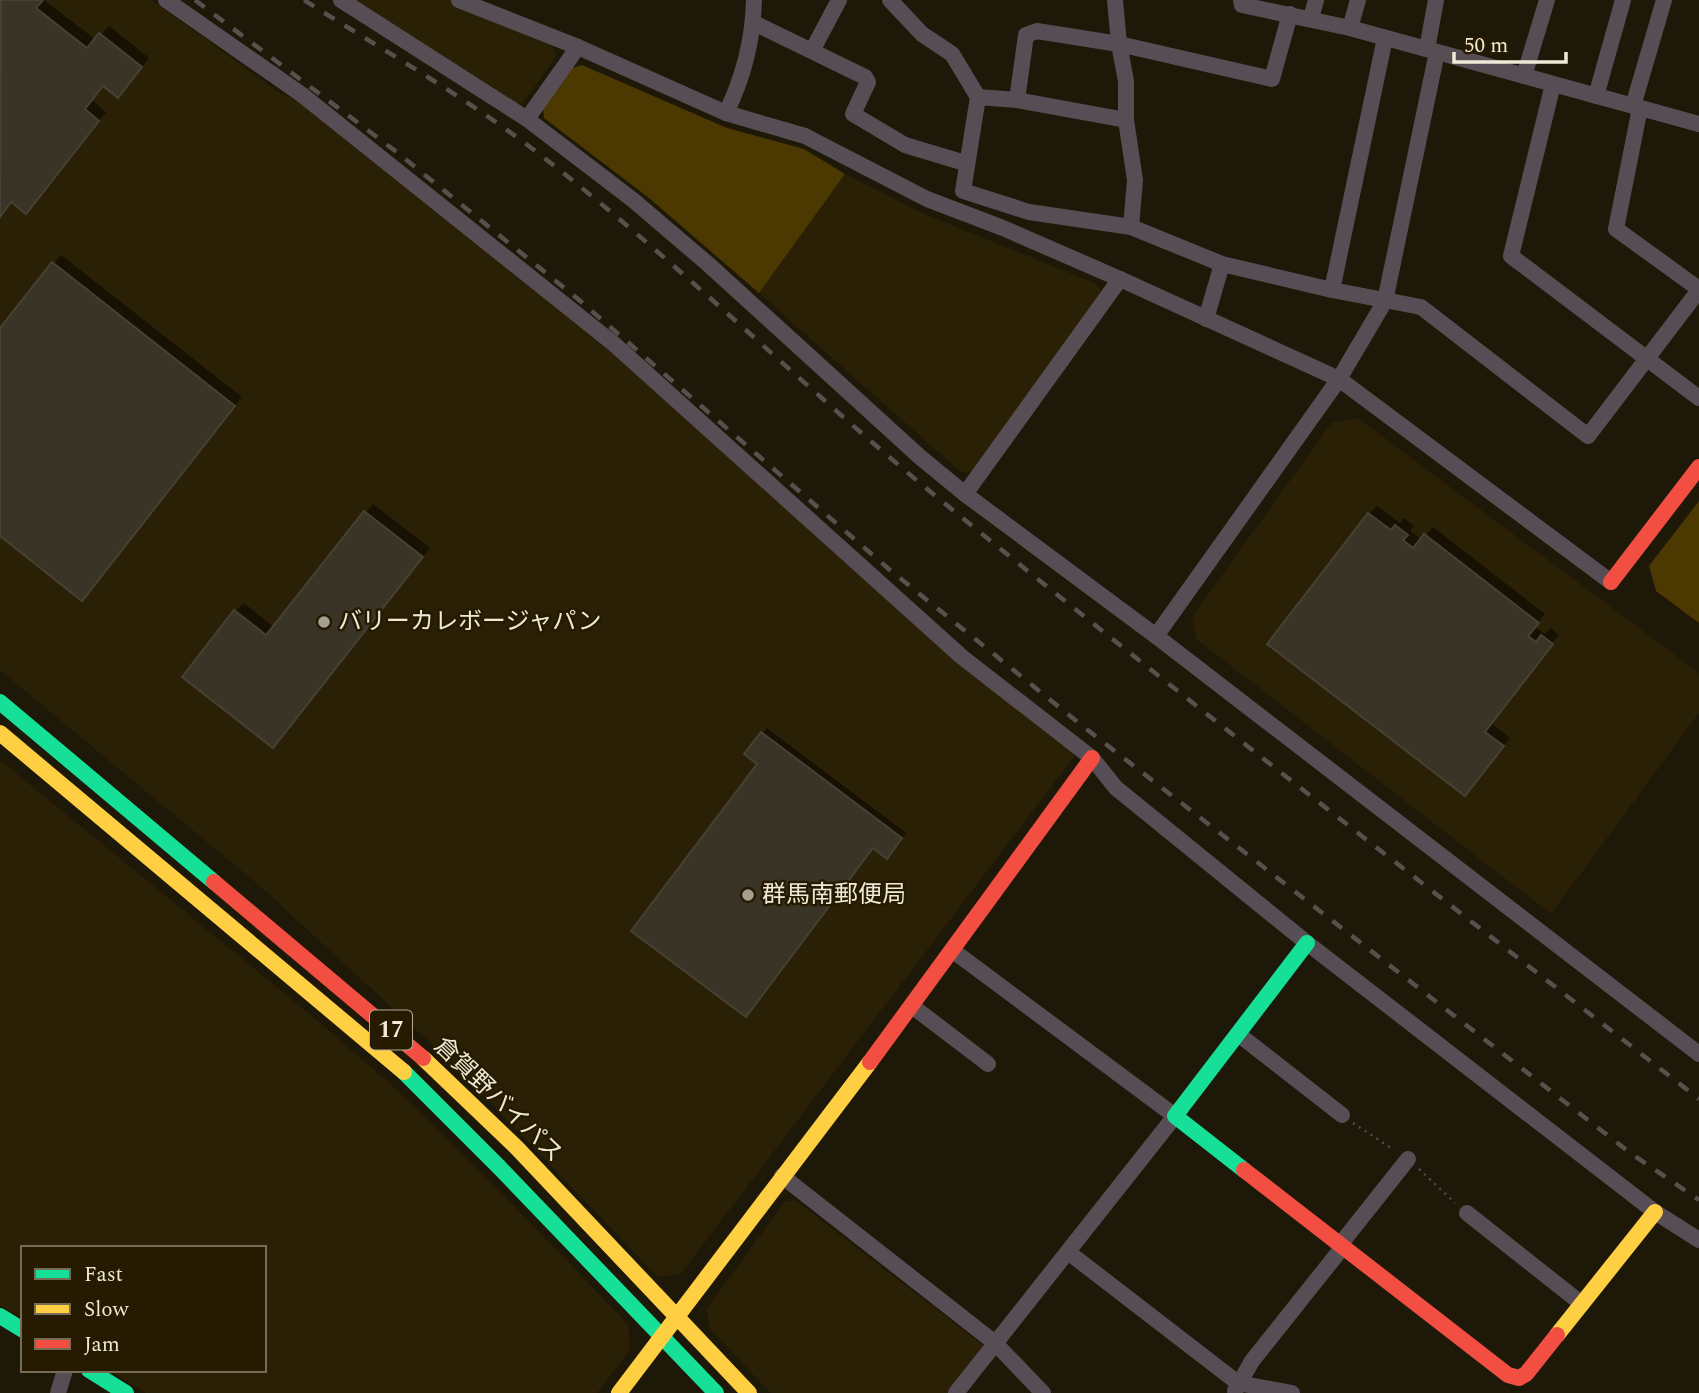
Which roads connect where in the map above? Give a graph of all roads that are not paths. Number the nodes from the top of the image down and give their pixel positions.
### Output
1 (166, 0) edge
2 (341, 0) edge
3 (459, 0) edge
4 (754, 0) edge
5 (839, 0) edge
6 (890, 0) edge
7 (1115, 0) edge
8 (1241, 0) edge
9 (1310, 0) edge
10 (1316, 0) edge
11 (1358, 0) edge
12 (1436, 0) edge
13 (1546, 0) edge
14 (1623, 0) edge
15 (1664, 0) edge
16 (1290, 14) junction
17 (1311, 18) junction
18 (754, 23) junction
19 (1350, 28) junction
20 (1385, 38) junction
21 (1118, 44) junction
22 (578, 47) junction
23 (812, 51) junction
24 (1432, 51) junction
25 (1524, 76) junction
26 (1553, 84) junction
27 (1596, 96) junction
28 (978, 97) junction
29 (1017, 100) junction
30 (1637, 107) junction
31 (726, 113) junction
32 (527, 119) junction
33 (1126, 120) junction
34 (1699, 124) edge
35 (965, 163) junction
36 (1130, 227) junction
37 (1222, 264) junction
38 (1120, 279) junction
39 (1332, 290) junction
40 (1699, 290) edge
41 (1385, 301) junction
42 (1206, 318) junction
43 (1647, 360) junction
44 (1339, 379) junction
45 (1699, 398) edge
46 (1699, 467) edge
47 (965, 494) junction
48 (1611, 582) joint
49 (1156, 636) junction
50 (0, 702) edge
51 (0, 733) edge
52 (1092, 758) junction
53 (1307, 943) junction
54 (952, 950) junction
55 (912, 1006) junction
56 (1238, 1034) junction
57 (1699, 1054) edge
58 (988, 1064) dead end
59 (1342, 1115) dead end
60 (1175, 1116) junction
61 (1408, 1159) dead end
62 (782, 1176) junction
63 (1655, 1212) junction
64 (1467, 1213) dead end
65 (1699, 1240) edge
66 (1340, 1247) junction
67 (1068, 1252) junction
68 (1582, 1304) junction
69 (0, 1317) edge
70 (675, 1317) junction
71 (21, 1329) edge
72 (660, 1338) junction
73 (995, 1343) junction
74 (64, 1372) edge
75 (92, 1372) edge
76 (1517, 1385) edge
77 (1236, 1388) edge
78 (58, 1393) edge
79 (126, 1393) edge
80 (619, 1393) edge
81 (716, 1393) edge
82 (749, 1393) edge
83 (957, 1393) edge
84 (1043, 1393) edge
85 (1292, 1393) edge

1 - 52 street
2 - 32 street
3 - 22 street
4 - 18 street
5 - 23 street
6 - 28 street
7 - 21 street
8 - 16 street
9 - 17 street
10 - 17 street
11 - 19 street
12 - 24 street
13 - 25 street
14 - 27 street
15 - 30 street
16 - 17 street
16 - 21 street
17 - 19 street
18 - 23 street
18 - 31 street
19 - 20 street
20 - 24 street
20 - 39 street
21 - 29 street
21 - 33 street
22 - 31 street
22 - 32 street
23 - 35 street
24 - 25 street
24 - 41 street
25 - 26 street
26 - 27 street
26 - 43 street
27 - 30 street
28 - 29 street
28 - 35 street
29 - 33 street
30 - 34 street
30 - 40 street
31 - 38 street
32 - 47 street
33 - 36 street
35 - 36 street
36 - 37 street
37 - 39 street
37 - 42 street
38 - 42 street
38 - 47 street
39 - 41 street
40 - 43 street
41 - 43 street
41 - 44 street
42 - 44 street
43 - 45 street
44 - 48 street
44 - 49 street
46 - 48 main road
47 - 49 street
49 - 57 street
50 - 70 main road, 倉賀野バイパス / 17
51 - 72 main road, 倉賀野バイパス / 17
52 - 53 street
52 - 54 main road
53 - 56 main road
53 - 63 street
54 - 55 main road
54 - 60 street
55 - 58 street
55 - 62 main road
56 - 59 street
56 - 60 main road
60 - 66 main road
60 - 67 street
61 - 66 street
62 - 70 main road
62 - 73 street
63 - 65 street
63 - 68 main road
64 - 68 street
66 - 76 main road
66 - 77 street
67 - 73 street
67 - 77 street
68 - 76 main road
69 - 71 main road
70 - 72 main road
70 - 82 main road, 倉賀野バイパス / 17
72 - 80 main road
72 - 81 main road, 倉賀野バイパス / 17
73 - 83 street
73 - 84 street
74 - 78 street
75 - 79 main road
77 - 85 street

